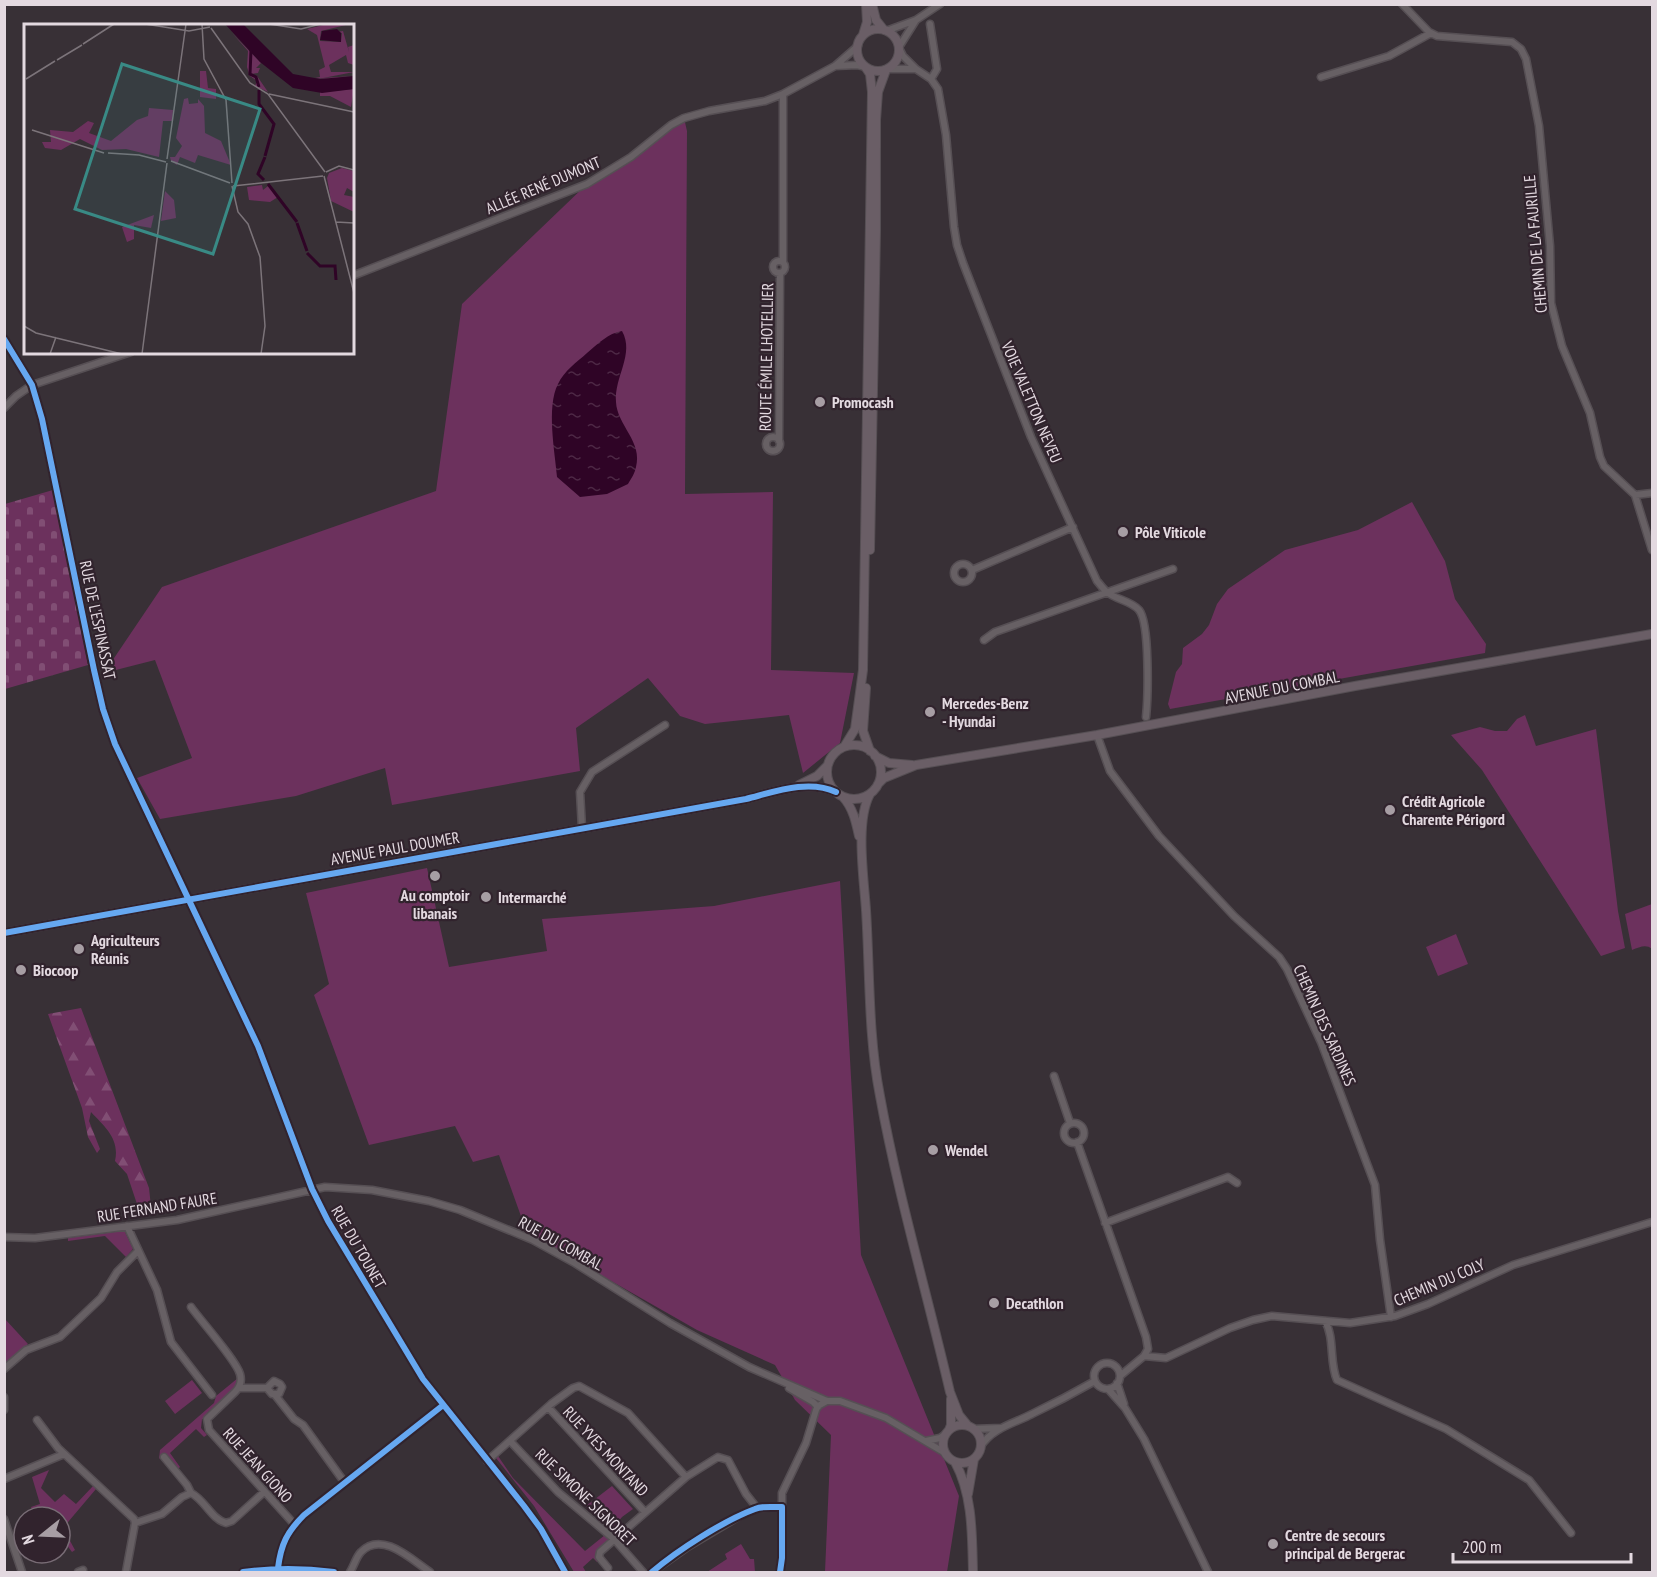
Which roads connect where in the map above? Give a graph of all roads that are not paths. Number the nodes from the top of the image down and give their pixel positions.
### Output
1 (866, 4) edge
2 (872, 4) edge
3 (940, 4) edge
4 (1402, 4) edge
5 (916, 20) junction
6 (930, 24) dead end
7 (885, 31) junction
8 (1431, 33) junction
9 (863, 36) junction
10 (858, 46) junction
11 (899, 48) junction
12 (835, 66) junction
13 (866, 68) junction
14 (916, 69) junction
15 (887, 70) junction
16 (1321, 77) dead end
17 (931, 79) junction
18 (783, 94) junction
19 (354, 275) edge
20 (4, 339) edge
21 (125, 354) edge
22 (32, 385) junction
23 (4, 408) edge
24 (779, 441) dead end
25 (1653, 493) edge
26 (1635, 495) junction
27 (1073, 527) junction
28 (1653, 550) edge
29 (1173, 569) dead end
30 (972, 570) dead end
31 (1108, 593) junction
32 (1653, 634) edge
33 (984, 640) dead end
34 (1146, 713) dead end
35 (665, 725) dead end
36 (1097, 735) junction
37 (844, 747) junction
38 (873, 754) junction
39 (916, 765) junction
40 (828, 766) junction
41 (878, 784) junction
42 (790, 789) junction
43 (839, 794) junction
44 (870, 794) junction
45 (582, 828) junction
46 (862, 852) junction
47 (189, 901) junction
48 (4, 933) edge
49 (1054, 1076) dead end
50 (1070, 1123) junction
51 (1077, 1142) junction
52 (1237, 1183) dead end
53 (312, 1189) junction
54 (1653, 1222) edge
55 (1106, 1223) junction
56 (127, 1226) junction
57 (4, 1237) edge
58 (138, 1251) junction
59 (191, 1307) dead end
60 (1391, 1317) junction
61 (1325, 1321) junction
62 (1144, 1356) junction
63 (1132, 1364) junction
64 (1115, 1365) junction
65 (4, 1369) edge
66 (776, 1380) junction
67 (1119, 1380) junction
68 (1095, 1381) junction
69 (239, 1388) junction
70 (267, 1388) junction
71 (1108, 1389) junction
72 (950, 1392) junction
73 (212, 1395) dead end
74 (275, 1395) junction
75 (4, 1397) edge
76 (827, 1401) junction
77 (442, 1406) junction
78 (548, 1407) junction
79 (818, 1407) junction
80 (1125, 1408) junction
81 (4, 1410) edge
82 (37, 1420) dead end
83 (971, 1427) junction
84 (1001, 1428) junction
85 (947, 1432) junction
86 (926, 1441) junction
87 (511, 1442) junction
88 (981, 1446) junction
89 (945, 1453) junction
90 (64, 1454) junction
91 (164, 1457) dead end
92 (974, 1459) junction
93 (487, 1461) junction
94 (955, 1462) junction
95 (686, 1477) junction
96 (4, 1479) edge
97 (345, 1483) junction
98 (264, 1492) junction
99 (191, 1493) junction
100 (968, 1498) junction
101 (782, 1507) junction
102 (757, 1508) junction
103 (645, 1512) junction
104 (4, 1519) edge
105 (135, 1523) junction
106 (294, 1524) junction
107 (1571, 1533) dead end
108 (614, 1539) junction
109 (278, 1568) junction
110 (608, 1568) dead end
111 (22, 1572) edge
112 (126, 1572) edge
113 (243, 1572) edge
114 (333, 1572) edge
115 (350, 1572) edge
116 (430, 1572) edge
117 (565, 1572) edge
118 (643, 1572) edge
119 (652, 1572) edge
120 (780, 1572) edge
121 (973, 1572) edge
122 (1208, 1572) edge

1 - 9 main road
2 - 7 main road
3 - 5 street
4 - 8 street
5 - 7 street
5 - 11 street
6 - 17 street, VOIE VALETTON NEVEU
7 - 9 main road
7 - 11 main road
8 - 16 street
8 - 26 street, CHEMIN DE LA FAURILLE
9 - 10 main road
10 - 12 street, ALLÉE RENÉ DUMONT
10 - 13 main road
11 - 14 street
11 - 15 main road
12 - 13 street
12 - 18 street, ALLÉE RENÉ DUMONT
13 - 15 main road
13 - 37 main road
14 - 15 street
14 - 17 street
15 - 38 main road
17 - 27 street, VOIE VALETTON NEVEU
18 - 19 street, ALLÉE RENÉ DUMONT
18 - 24 street, ROUTE ÉMILE LHOTELLIER
20 - 22 street, RUE DE L'ESPINASSAT
21 - 22 street
22 - 23 street
22 - 47 street, RUE DE L'ESPINASSAT
25 - 26 street
26 - 28 street, CHEMIN DE LA FAURILLE
27 - 30 street
27 - 31 street, VOIE VALETTON NEVEU
29 - 31 street
31 - 33 street
31 - 34 street
32 - 36 main road, AVENUE DU COMBAL
35 - 45 street
36 - 39 main road, AVENUE DU COMBAL
36 - 60 street, CHEMIN DES SARDINES
37 - 38 main road
37 - 40 main road
38 - 39 main road
38 - 41 main road
39 - 41 main road
40 - 42 main road
40 - 43 main road
41 - 44 main road
42 - 43 main road
42 - 45 main road, AVENUE PAUL DOUMER
43 - 44 main road
43 - 46 main road
44 - 46 main road
45 - 47 main road, AVENUE PAUL DOUMER
46 - 72 main road
47 - 48 main road, AVENUE PAUL DOUMER
47 - 53 street, RUE DU TOUNET
49 - 50 street
50 - 51 street
50 - 51 street
51 - 55 street
52 - 55 street
53 - 56 street, RUE FERNAND FAURE
53 - 66 street, RUE DU COMBAL
53 - 77 street, RUE DU TOUNET
54 - 60 street, CHEMIN DU COLY
55 - 62 street
56 - 57 street, RUE FERNAND FAURE
56 - 58 street
58 - 65 street
58 - 73 street
59 - 69 street
60 - 61 street, CHEMIN DU COLY
61 - 62 street, CHEMIN DU COLY
61 - 107 street
62 - 63 street
63 - 64 street
63 - 67 street
64 - 67 street
64 - 68 street
66 - 76 street, RUE DU COMBAL
66 - 79 street, RUE DU COMBAL
67 - 71 street
67 - 80 street
68 - 71 street
68 - 84 street
69 - 70 street
69 - 98 street, RUE JEAN GIONO
70 - 74 street
70 - 74 street
71 - 80 street
72 - 83 main road
72 - 85 main road
74 - 97 street
75 - 81 street
76 - 79 street
76 - 86 street, RUE DU COMBAL
77 - 93 street, RUE DU TOUNET
77 - 97 street
78 - 87 street
78 - 95 street
78 - 103 street, RUE YVES MONTAND
79 - 101 street
80 - 122 street
82 - 90 street
83 - 84 street
83 - 85 main road
83 - 88 main road
84 - 88 street
85 - 86 street
85 - 89 main road
86 - 89 street, RUE DU COMBAL
87 - 93 street
87 - 108 street, RUE SIMONE SIGNORET
88 - 92 main road
89 - 94 main road
90 - 96 street
90 - 105 street
91 - 99 street
92 - 94 main road
92 - 100 main road
93 - 117 street, RUE DU TOUNET
94 - 100 main road
95 - 102 street
95 - 103 street
97 - 106 street
98 - 99 street
98 - 106 street, RUE JEAN GIONO
99 - 105 street
100 - 121 main road
101 - 102 street
101 - 120 street
102 - 119 street
103 - 108 street
104 - 111 street
105 - 112 street
106 - 109 street
108 - 110 street
108 - 118 street, RUE SIMONE SIGNORET
109 - 113 street
109 - 114 street
115 - 116 street

